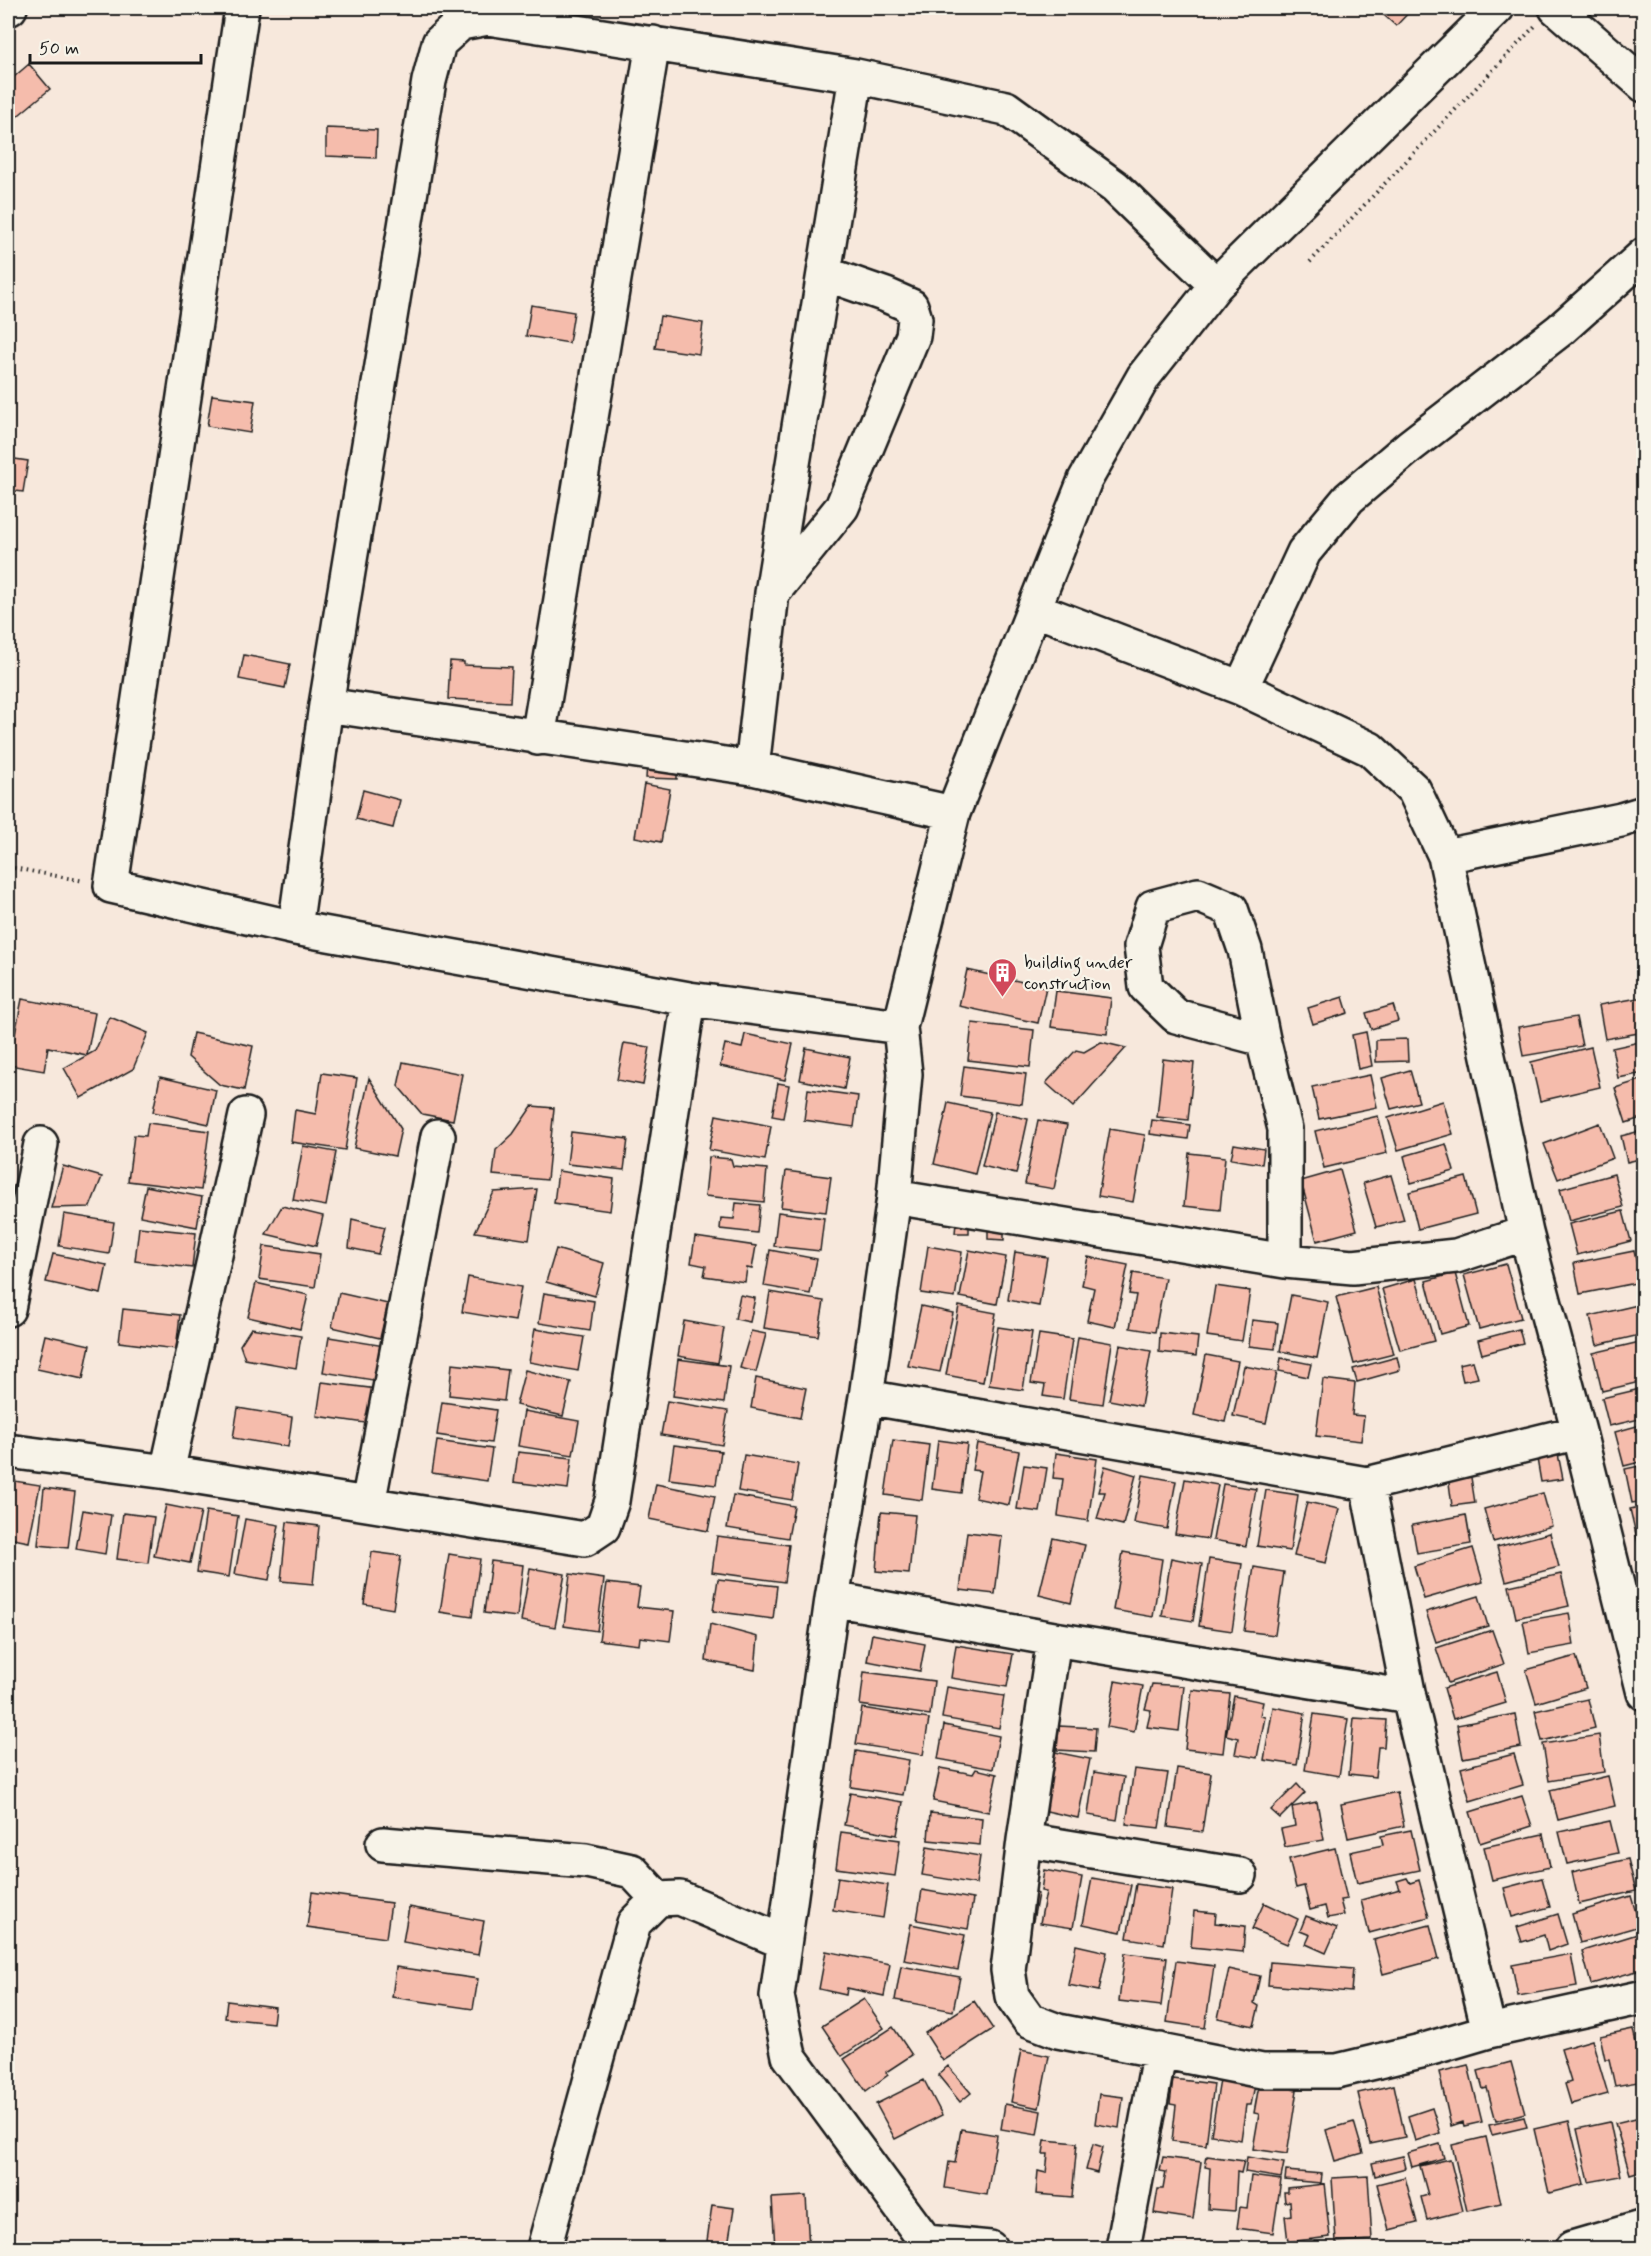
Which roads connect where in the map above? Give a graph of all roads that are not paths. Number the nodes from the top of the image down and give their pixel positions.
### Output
1 (242, 8) edge
2 (1497, 8) edge
3 (1546, 16) edge
4 (653, 44) junction
5 (856, 76) junction
6 (1644, 85) edge
7 (1644, 255) edge
8 (826, 274) junction
9 (1216, 285) junction
10 (772, 594) junction
11 (1034, 609) junction
12 (1241, 688) junction
13 (326, 705) junction
14 (538, 738) junction
15 (752, 768) junction
16 (953, 813) junction
17 (1644, 813) edge
18 (1445, 856) junction
19 (295, 927) junction
20 (689, 999) junction
21 (900, 1027) junction
22 (1263, 1040) junction
23 (246, 1115) dead end
24 (438, 1136) dead end
25 (41, 1144) dead end
26 (894, 1197) junction
27 (1526, 1233) junction
28 (1285, 1261) junction
29 (8, 1309) edge
30 (866, 1397) junction
31 (1579, 1432) junction
32 (8, 1451) edge
33 (167, 1472) junction
34 (1367, 1484) junction
35 (368, 1504) junction
36 (832, 1599) junction
37 (1054, 1639) junction
38 (1644, 1693) edge
39 (1409, 1696) junction
40 (1024, 1840) junction
41 (383, 1844) dead end
42 (1240, 1875) dead end
43 (658, 1899) junction
44 (784, 1942) junction
45 (1644, 1997) edge
46 (1490, 2031) junction
47 (1160, 2050) junction
48 (1644, 2227) edge
49 (926, 2246) edge
50 (544, 2248) edge
51 (990, 2248) edge
52 (1124, 2248) edge
53 (1572, 2248) edge

1 - 19 street
2 - 9 street
3 - 6 street
4 - 5 street
4 - 13 street
4 - 14 street
5 - 8 street
5 - 9 street
7 - 12 street
8 - 10 street
8 - 10 street
9 - 11 street
10 - 15 street
11 - 12 street
11 - 16 street
12 - 18 street
13 - 14 street
13 - 19 street
14 - 15 street
15 - 16 street
16 - 21 street
17 - 18 street
18 - 27 street
19 - 20 street
20 - 21 street
20 - 35 street
21 - 26 street
22 - 22 street
22 - 28 street
23 - 33 street
24 - 35 street
25 - 29 street
26 - 28 street
26 - 30 street
27 - 28 street
27 - 31 street
30 - 34 street
30 - 36 street
31 - 34 street
31 - 38 street
32 - 33 street
33 - 35 street
34 - 39 street
36 - 37 street
36 - 44 street
37 - 39 street
37 - 40 street
39 - 46 street
40 - 42 street
40 - 47 street
41 - 43 street
43 - 44 street
43 - 50 street
44 - 49 street
45 - 46 street
46 - 47 street
47 - 52 street
48 - 53 street
49 - 51 street

